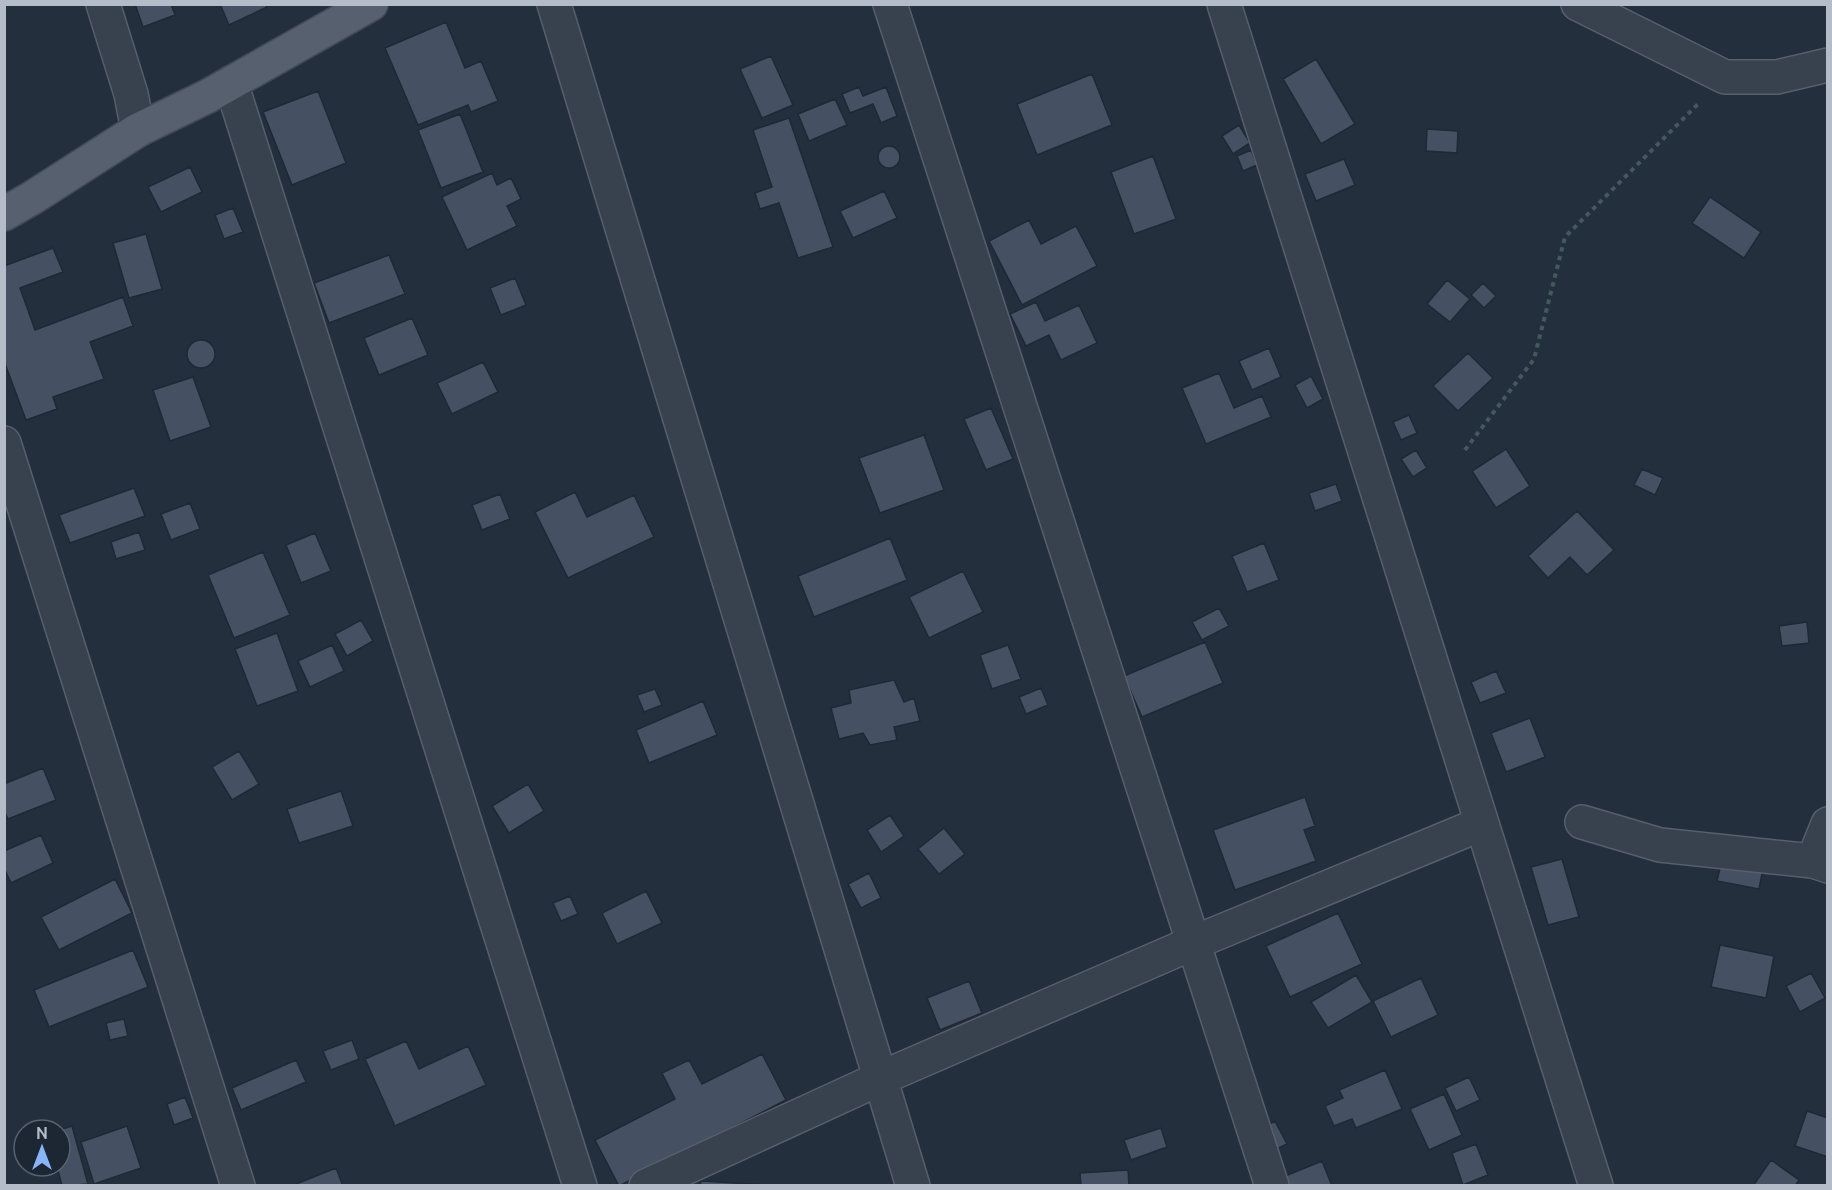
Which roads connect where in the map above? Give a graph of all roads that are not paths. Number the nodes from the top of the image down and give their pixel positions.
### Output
1 (103, 4) edge
2 (370, 4) edge
3 (554, 4) edge
4 (890, 4) edge
5 (1224, 4) edge
6 (1578, 4) edge
7 (1827, 65) edge
8 (231, 83) junction
9 (138, 130) junction
10 (4, 214) edge
11 (4, 443) edge
12 (1582, 822) dead end
13 (1481, 824) junction
14 (1827, 824) edge
15 (1820, 863) edge
16 (1193, 943) junction
17 (881, 1078) junction
18 (238, 1185) edge
19 (580, 1185) edge
20 (646, 1185) edge
21 (914, 1185) edge
22 (1272, 1185) edge
23 (1596, 1185) edge

1 - 9 street
2 - 8 main road
3 - 17 street
4 - 16 street
5 - 13 street
6 - 7 street
8 - 9 main road
8 - 19 street
9 - 10 main road
11 - 18 street
12 - 15 street
13 - 16 street
13 - 23 street
14 - 15 street
16 - 17 street
16 - 22 street
17 - 20 street
17 - 21 street

